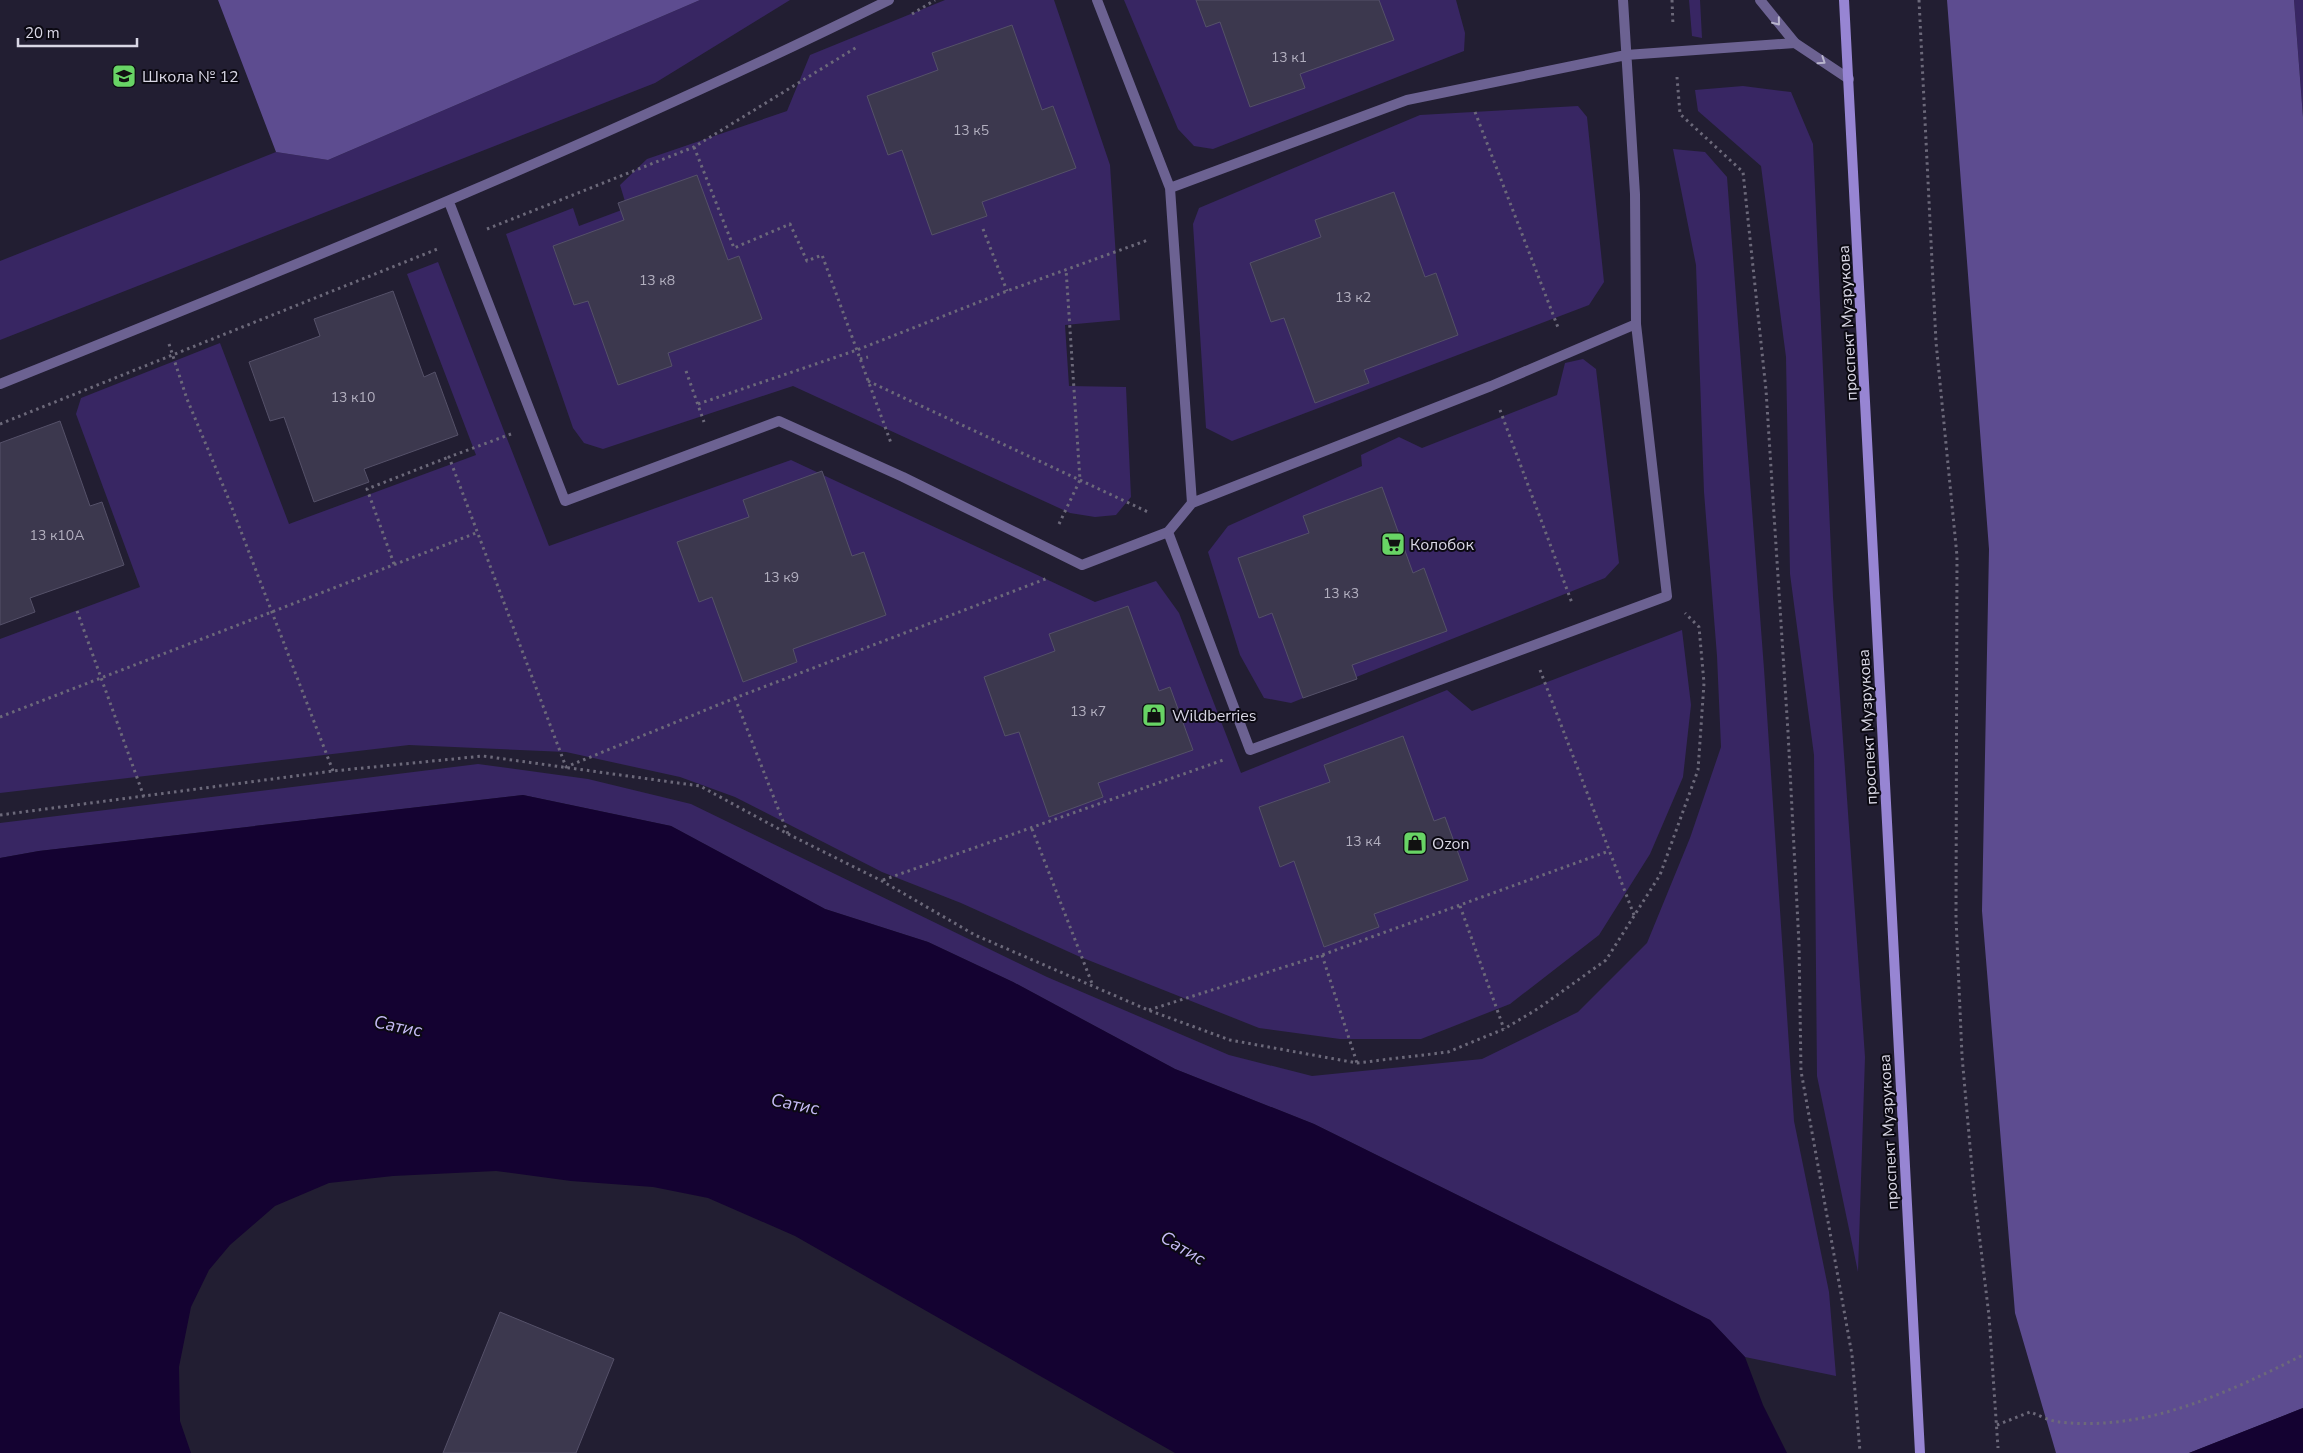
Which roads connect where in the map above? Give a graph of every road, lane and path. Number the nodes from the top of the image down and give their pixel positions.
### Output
1 (889, 0) edge
2 (1097, 0) edge
3 (1623, 0) edge
4 (1672, 0) edge
5 (1760, 0) edge
6 (1844, 0) edge
7 (1920, 0) edge
8 (1795, 43) junction
9 (1674, 50) junction
10 (1626, 55) junction
11 (1849, 80) junction
12 (1465, 88) junction
13 (694, 147) dead end
14 (1170, 188) junction
15 (449, 202) junction
16 (984, 229) dead end
17 (1173, 231) junction
18 (1066, 269) junction
19 (1007, 291) junction
20 (159, 321) junction
21 (1636, 324) junction
22 (857, 350) junction
23 (1569, 354) junction
24 (868, 357) dead end
25 (860, 359) junction
26 (686, 371) dead end
27 (867, 381) junction
28 (0, 384) edge
29 (1491, 386) junction
30 (698, 404) junction
31 (535, 425) junction
32 (712, 446) junction
33 (449, 457) junction
34 (903, 477) junction
35 (1080, 480) junction
36 (1192, 503) junction
37 (1171, 528) junction
38 (476, 532) junction
39 (1048, 547) junction
40 (394, 564) junction
41 (1082, 565) junction
42 (1667, 596) junction
43 (77, 611) dead end
44 (272, 612) junction
45 (1581, 628) junction
46 (1530, 646) junction
47 (101, 677) junction
48 (735, 698) junction
49 (0, 716) edge
50 (1250, 750) junction
51 (566, 767) junction
52 (333, 770) junction
53 (144, 797) junction
54 (0, 815) edge
55 (1032, 829) junction
56 (788, 834) junction
57 (1609, 851) junction
58 (882, 881) junction
59 (1460, 906) junction
60 (1634, 915) junction
61 (1322, 955) junction
62 (1094, 987) junction
63 (1148, 1010) junction
64 (1504, 1029) junction
65 (1357, 1063) junction
66 (2303, 1355) edge
67 (1997, 1425) junction
68 (1998, 1448) dead end
69 (1860, 1452) edge
70 (1920, 1453) edge

1 - 15 street
2 - 14 street
3 - 10 street
4 - 9 path
5 -> 8 street
6 - 11 main road, проспект Музрукова
7 - 67 path
8 - 9 street
8 -> 11 street
9 - 10 street
9 - 69 path
10 - 12 street
10 - 21 street
11 - 70 main road, проспект Музрукова
12 - 14 street
12 - 23 path
13 - 22 path
14 - 17 street
15 - 20 street
15 - 31 street
16 - 19 path
17 - 18 path
17 - 36 street
18 - 19 path
18 - 35 path
19 - 22 path
20 - 28 street
20 - 44 path
21 - 23 street
21 - 42 street
22 - 25 path
22 - 30 path
23 - 29 street
24 - 25 path
25 - 27 path
26 - 30 path
27 - 34 path
27 - 35 path
29 - 36 street
29 - 45 path
30 - 32 path
31 - 32 street
31 - 33 path
32 - 34 street
33 - 38 path
33 - 40 path
34 - 39 street
35 - 37 path
35 - 39 path
36 - 37 street
37 - 41 street
37 - 50 street
38 - 40 path
38 - 51 path
39 - 41 street
40 - 44 path
41 - 48 path
42 - 45 street
42 - 60 path
43 - 47 path
44 - 47 path
44 - 52 path
45 - 46 street
46 - 50 street
46 - 57 path
47 - 49 path
47 - 53 path
48 - 51 path
48 - 56 path
50 - 55 path
51 - 52 path
51 - 56 path
52 - 53 path
53 - 54 path
55 - 58 path
55 - 62 path
56 - 58 path
57 - 59 path
57 - 60 path
58 - 62 path
59 - 61 path
59 - 64 path
60 - 64 path
61 - 63 path
61 - 65 path
62 - 63 path
63 - 65 path
64 - 65 path
66 - 67 path
67 - 68 path

